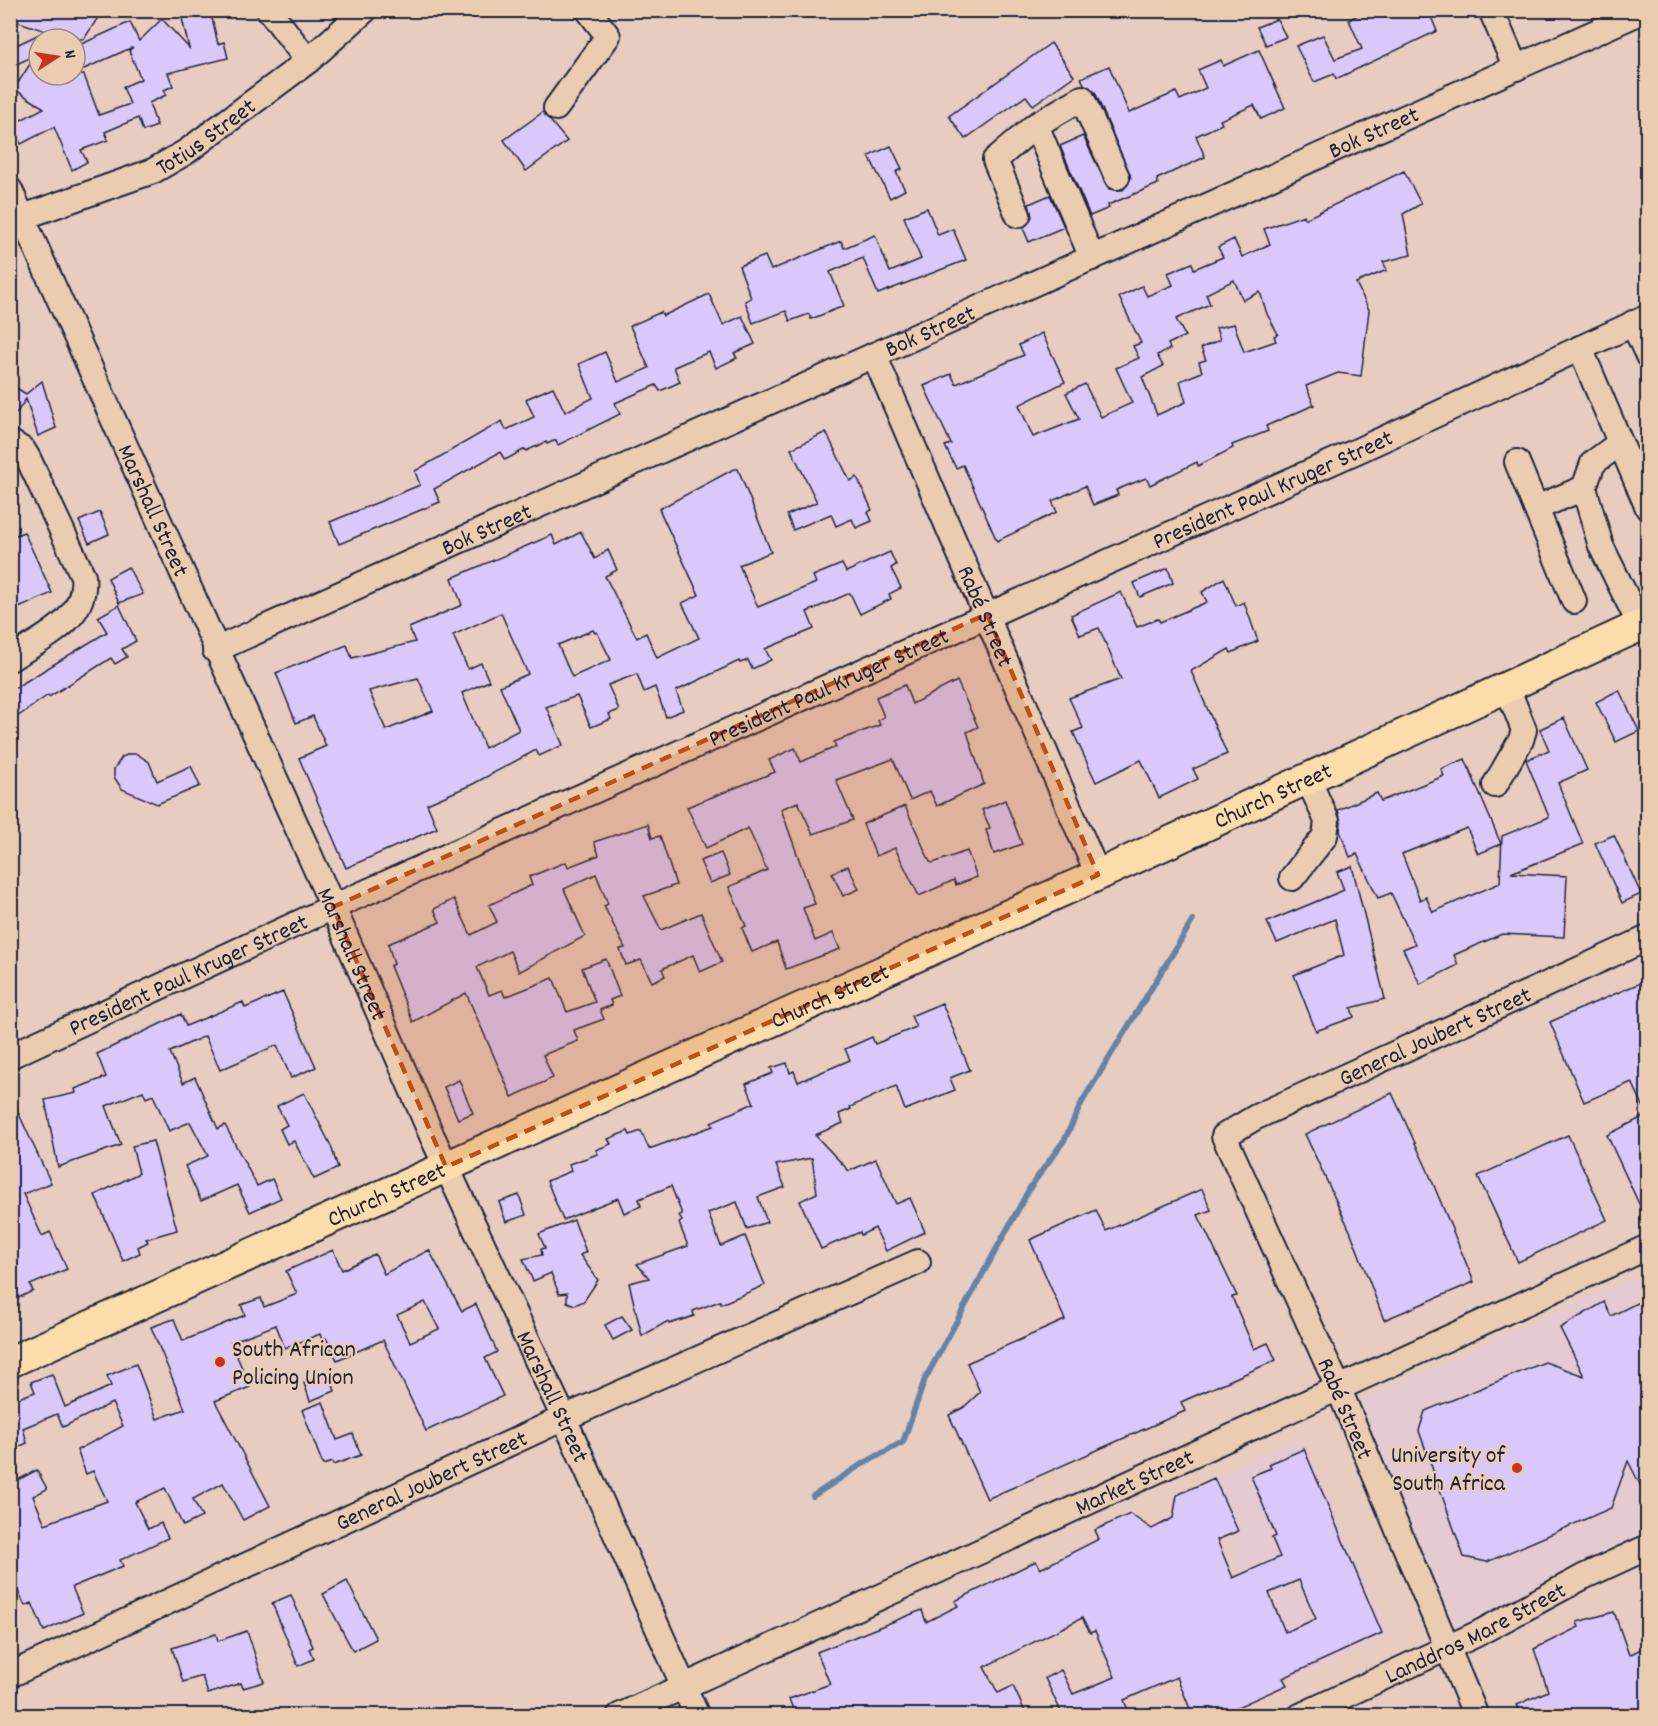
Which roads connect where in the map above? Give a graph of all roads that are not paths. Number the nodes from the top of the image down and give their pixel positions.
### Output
1 (269, 10) edge
2 (365, 10) edge
3 (588, 10) edge
4 (1491, 10) edge
5 (1642, 11) edge
6 (308, 61) junction
7 (1516, 68) junction
8 (556, 108) dead end
9 (1036, 125) junction
10 (1117, 177) dead end
11 (10, 190) edge
12 (1018, 215) dead end
13 (17, 216) edge
14 (1092, 258) junction
15 (1640, 320) edge
16 (1580, 348) junction
17 (874, 355) junction
18 (1647, 356) edge
19 (10, 442) edge
20 (1620, 443) junction
21 (1517, 462) dead end
22 (1584, 488) junction
23 (1536, 508) junction
24 (1647, 508) edge
25 (1574, 601) dead end
26 (987, 614) junction
27 (1644, 623) edge
28 (215, 650) junction
29 (10, 659) edge
30 (1507, 687) junction
31 (1316, 776) junction
32 (1495, 785) dead end
33 (1098, 875) junction
34 (1292, 878) dead end
35 (333, 907) junction
36 (1647, 938) edge
37 (10, 1056) edge
38 (1224, 1136) joint
39 (446, 1167) junction
40 (1647, 1247) edge
41 (918, 1262) dead end
42 (10, 1362) edge
43 (1338, 1387) junction
44 (564, 1418) junction
45 (1647, 1547) edge
46 (1447, 1647) junction
47 (10, 1675) edge
48 (684, 1687) junction
49 (619, 1716) edge
50 (697, 1716) edge
51 (1300, 1716) edge
52 (1476, 1716) edge

1 - 6 street
2 - 6 street, Totius Street
3 - 8 street
4 - 7 street
5 - 7 street, Bok Street
6 - 13 street, Totius Street
7 - 14 street, Bok Street
9 - 10 street
9 - 12 street
9 - 14 street
11 - 13 street, Marshall Street
13 - 28 street, Marshall Street
14 - 17 street, Bok Street
15 - 16 street, President Paul Kruger Street
15 - 18 street
16 - 20 street
16 - 26 street, President Paul Kruger Street
17 - 26 street, Rabé Street
17 - 28 street, Bok Street
19 - 29 street
20 - 22 street
20 - 24 street
21 - 23 street
22 - 23 street
22 - 27 street
23 - 25 street
26 - 33 street, Rabé Street
26 - 35 street, President Paul Kruger Street
27 - 30 main road, Church Street
28 - 35 street, Marshall Street
30 - 31 main road, Church Street
30 - 32 street
31 - 33 main road, Church Street
31 - 34 street
33 - 39 main road, Church Street
35 - 37 street, President Paul Kruger Street
35 - 39 street, Marshall Street
36 - 38 street, General Joubert Street
38 - 43 street, Rabé Street
39 - 42 main road, Church Street
39 - 44 street, Marshall Street
40 - 43 street, Market Street
41 - 44 street, General Joubert Street
43 - 46 street, Rabé Street
43 - 48 street, Market Street
44 - 47 street, General Joubert Street
44 - 48 street, Marshall Street
45 - 46 street, Landdros Mare Street
46 - 51 street, Landdros Mare Street
46 - 52 street, Rabé Street
48 - 49 street, Market Street
48 - 50 street, Marshall Street

